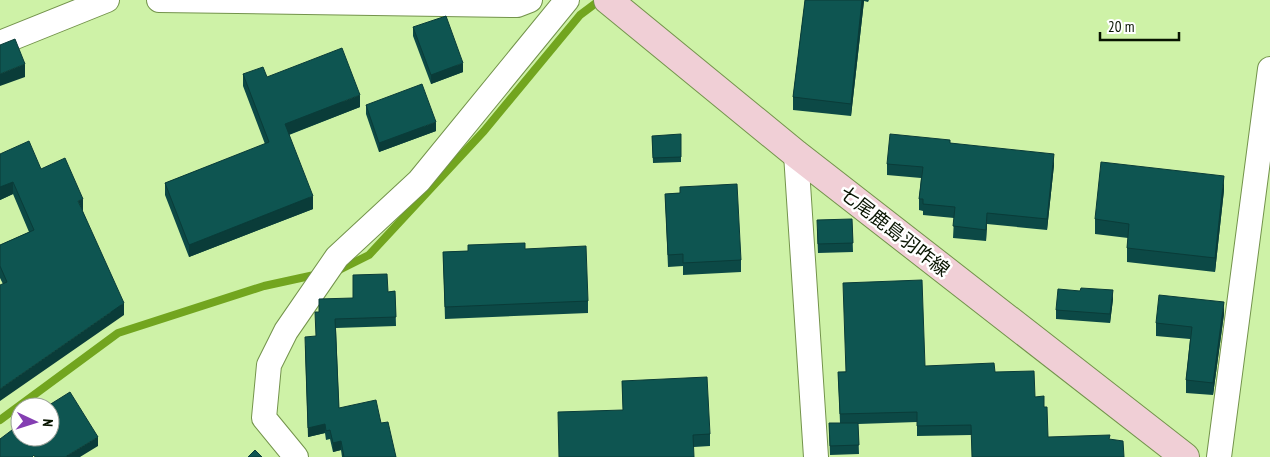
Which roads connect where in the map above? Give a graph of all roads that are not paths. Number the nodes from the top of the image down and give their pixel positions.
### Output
1 (106, 0) edge
2 (159, 0) edge
3 (530, 0) edge
4 (567, 0) edge
5 (612, 3) edge
6 (0, 43) edge
7 (1270, 68) edge
8 (796, 154) junction
9 (296, 457) edge
10 (816, 457) edge
11 (1185, 457) edge
12 (1219, 457) edge

1 - 6 street
2 - 3 street
4 - 9 street
5 - 8 main road, 七尾鹿島羽咋線
7 - 12 street
8 - 10 street
8 - 11 main road, 七尾鹿島羽咋線

